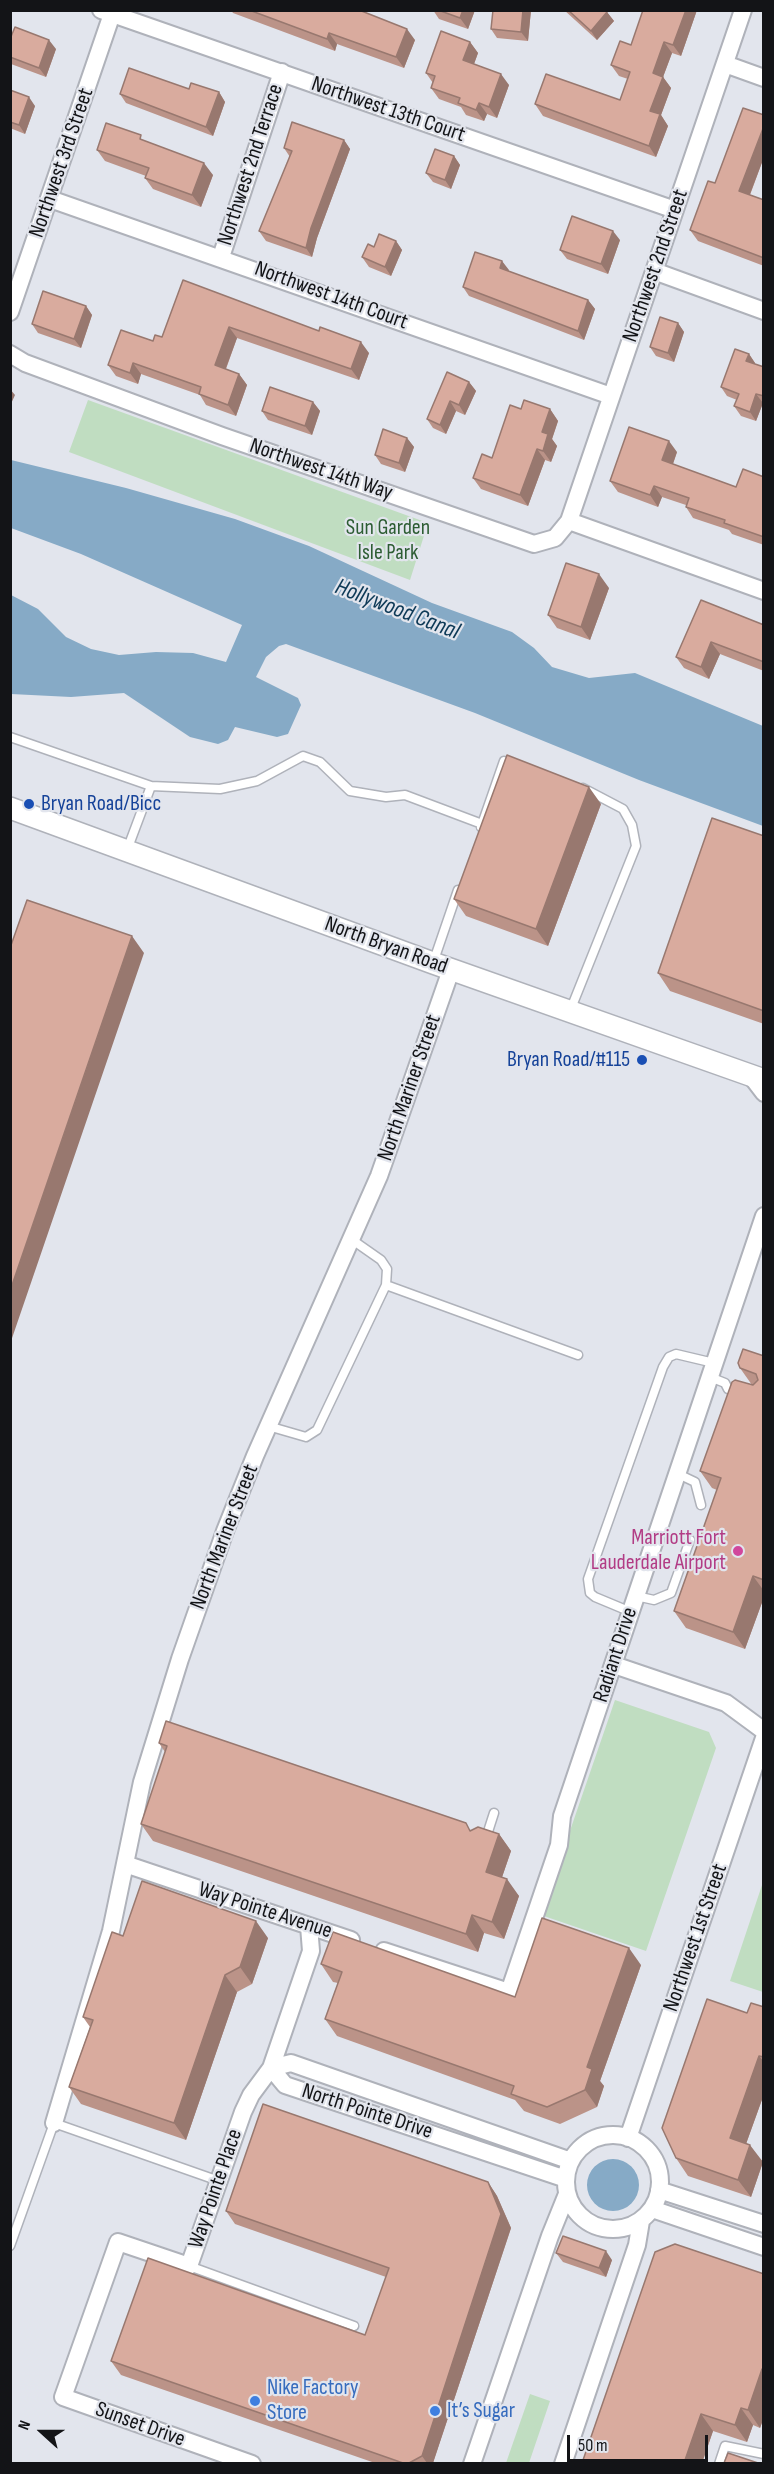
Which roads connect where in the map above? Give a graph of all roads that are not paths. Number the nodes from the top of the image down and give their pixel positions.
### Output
1 (743, 10) edge
2 (107, 12) edge
3 (725, 64) junction
4 (282, 72) junction
5 (764, 78) edge
6 (50, 199) junction
7 (675, 210) junction
8 (221, 257) junction
9 (654, 271) junction
10 (764, 311) edge
11 (10, 312) edge
12 (10, 354) edge
13 (611, 396) junction
14 (569, 521) junction
15 (764, 591) edge
16 (10, 737) edge
17 (527, 768) edge
18 (571, 784) edge
19 (151, 786) junction
20 (10, 808) edge
21 (482, 824) junction
22 (478, 835) edge
23 (127, 850) junction
24 (462, 879) edge
25 (442, 966) junction
26 (570, 1011) junction
27 (757, 1078) edge
28 (764, 1093) edge
29 (764, 1216) edge
30 (351, 1239) junction
31 (386, 1285) junction
32 (578, 1355) dead end
33 (727, 1378) junction
34 (268, 1426) junction
35 (676, 1473) junction
36 (701, 1505) dead end
37 (690, 1540) dead end
38 (636, 1596) junction
39 (631, 1612) junction
40 (614, 1665) junction
41 (764, 1731) edge
42 (764, 1738) edge
43 (494, 1813) dead end
44 (484, 1842) edge
45 (125, 1864) junction
46 (309, 1926) junction
47 (509, 1992) joint
48 (271, 2068) junction
49 (54, 2123) junction
50 (628, 2138) junction
51 (571, 2161) junction
52 (219, 2181) junction
53 (566, 2186) junction
54 (660, 2190) junction
55 (646, 2215) junction
56 (764, 2224) edge
57 (10, 2246) edge
58 (764, 2247) edge
59 (189, 2266) junction
60 (354, 2326) dead end
61 (63, 2397) joint
62 (764, 2454) edge
63 (252, 2463) edge
64 (472, 2463) edge
65 (563, 2463) edge
66 (719, 2463) edge

1 - 3 street, Northwest 2nd Street
2 - 4 street, Northwest 13th Court
2 - 6 street, Northwest 3rd Street
3 - 5 street
3 - 7 street, Northwest 2nd Street
4 - 7 street, Northwest 13th Court
4 - 8 street, Northwest 2nd Terrace
6 - 8 street, Northwest 14th Court
6 - 11 street, Northwest 3rd Street
7 - 9 street, Northwest 2nd Street
8 - 13 street, Northwest 14th Court
9 - 10 street
9 - 13 street, Northwest 2nd Street
12 - 14 street, Northwest 14th Way
13 - 14 street, Northwest 2nd Street
14 - 15 street
16 - 19 lane
17 - 21 lane
18 - 26 lane
19 - 21 lane
19 - 23 lane
20 - 23 street, North Bryan Road
21 - 22 lane
23 - 25 street, North Bryan Road
24 - 25 lane
25 - 26 street, North Bryan Road
25 - 30 street, North Mariner Street
26 - 27 street, North Bryan Road
27 - 28 street
29 - 33 street, Radiant Drive
30 - 31 lane
30 - 34 street, North Mariner Street
31 - 32 lane
31 - 34 lane
33 - 35 street, Radiant Drive
33 - 39 lane
34 - 45 street, North Mariner Street
35 - 36 lane
35 - 38 street, Radiant Drive
37 - 38 lane
38 - 39 street, Radiant Drive
39 - 40 street, Radiant Drive
40 - 41 street
40 - 47 street, Radiant Drive
42 - 50 street, Northwest 1st Street
43 - 44 lane
45 - 46 street, Way Pointe Avenue
45 - 49 street, North Mariner Street
46 - 47 street, Way Pointe Avenue
46 - 48 street, Way Pointe Place
48 - 51 street, North Pointe Drive
48 - 52 street, Way Pointe Place
48 - 53 street, North Pointe Drive
49 - 52 lane
49 - 57 lane
50 - 51 street
50 - 54 street
51 - 53 street
52 - 59 street, Way Pointe Place
53 - 55 street
53 - 64 street
54 - 55 street
54 - 56 street
55 - 58 street
55 - 65 street
59 - 60 lane
59 - 61 street, Way Pointe Place
61 - 63 street, Sunset Drive
62 - 66 lane

